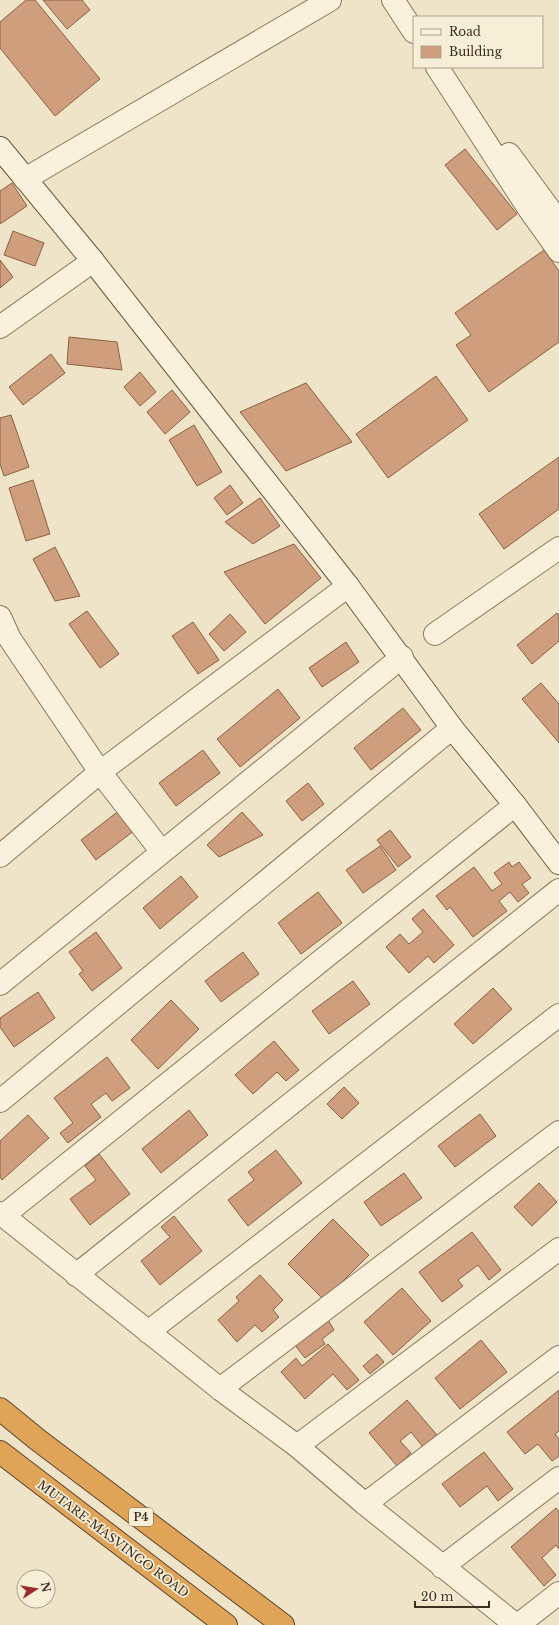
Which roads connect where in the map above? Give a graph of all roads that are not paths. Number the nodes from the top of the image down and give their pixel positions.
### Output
1 (330, 0) edge
2 (395, 0) edge
3 (413, 24) edge
4 (413, 30) edge
5 (438, 68) edge
6 (446, 68) edge
7 (0, 148) edge
8 (25, 179) junction
9 (559, 222) edge
10 (559, 251) edge
11 (93, 261) junction
12 (0, 327) edge
13 (556, 556) edge
14 (348, 586) junction
15 (0, 617) edge
16 (435, 634) dead end
17 (5, 644) edge
18 (402, 658) junction
19 (452, 728) junction
20 (100, 772) junction
21 (515, 804) junction
22 (162, 852) junction
23 (0, 856) edge
24 (559, 863) edge
25 (559, 890) edge
26 (0, 984) edge
27 (559, 1015) edge
28 (0, 1101) edge
29 (559, 1132) edge
30 (2, 1215) edge
31 (559, 1249) edge
32 (76, 1275) junction
33 (148, 1332) junction
34 (559, 1357) edge
35 (220, 1389) junction
36 (0, 1409) edge
37 (297, 1446) junction
38 (0, 1452) edge
39 (559, 1478) edge
40 (365, 1504) junction
41 (442, 1567) junction
42 (559, 1593) edge
43 (226, 1625) edge
44 (283, 1625) edge
45 (517, 1625) edge

1 - 8 street
2 - 3 street
2 - 4 street
5 - 10 street
6 - 9 street
7 - 8 street
8 - 11 street
11 - 12 street
11 - 14 street
13 - 16 street
14 - 18 street
14 - 20 street
15 - 17 street
17 - 20 street
18 - 19 street
18 - 22 street
19 - 21 street
19 - 28 street
20 - 22 street
20 - 23 street
21 - 24 street
21 - 30 street
22 - 26 street
25 - 32 street
27 - 33 street
29 - 35 street
30 - 32 street
31 - 37 street
32 - 33 street
33 - 35 street
34 - 40 street
35 - 37 street
36 - 44 highway, P4
37 - 40 street
38 - 43 highway, MUTARE-MASVINGO ROAD
39 - 41 street
40 - 41 street
41 - 45 street
42 - 45 street

